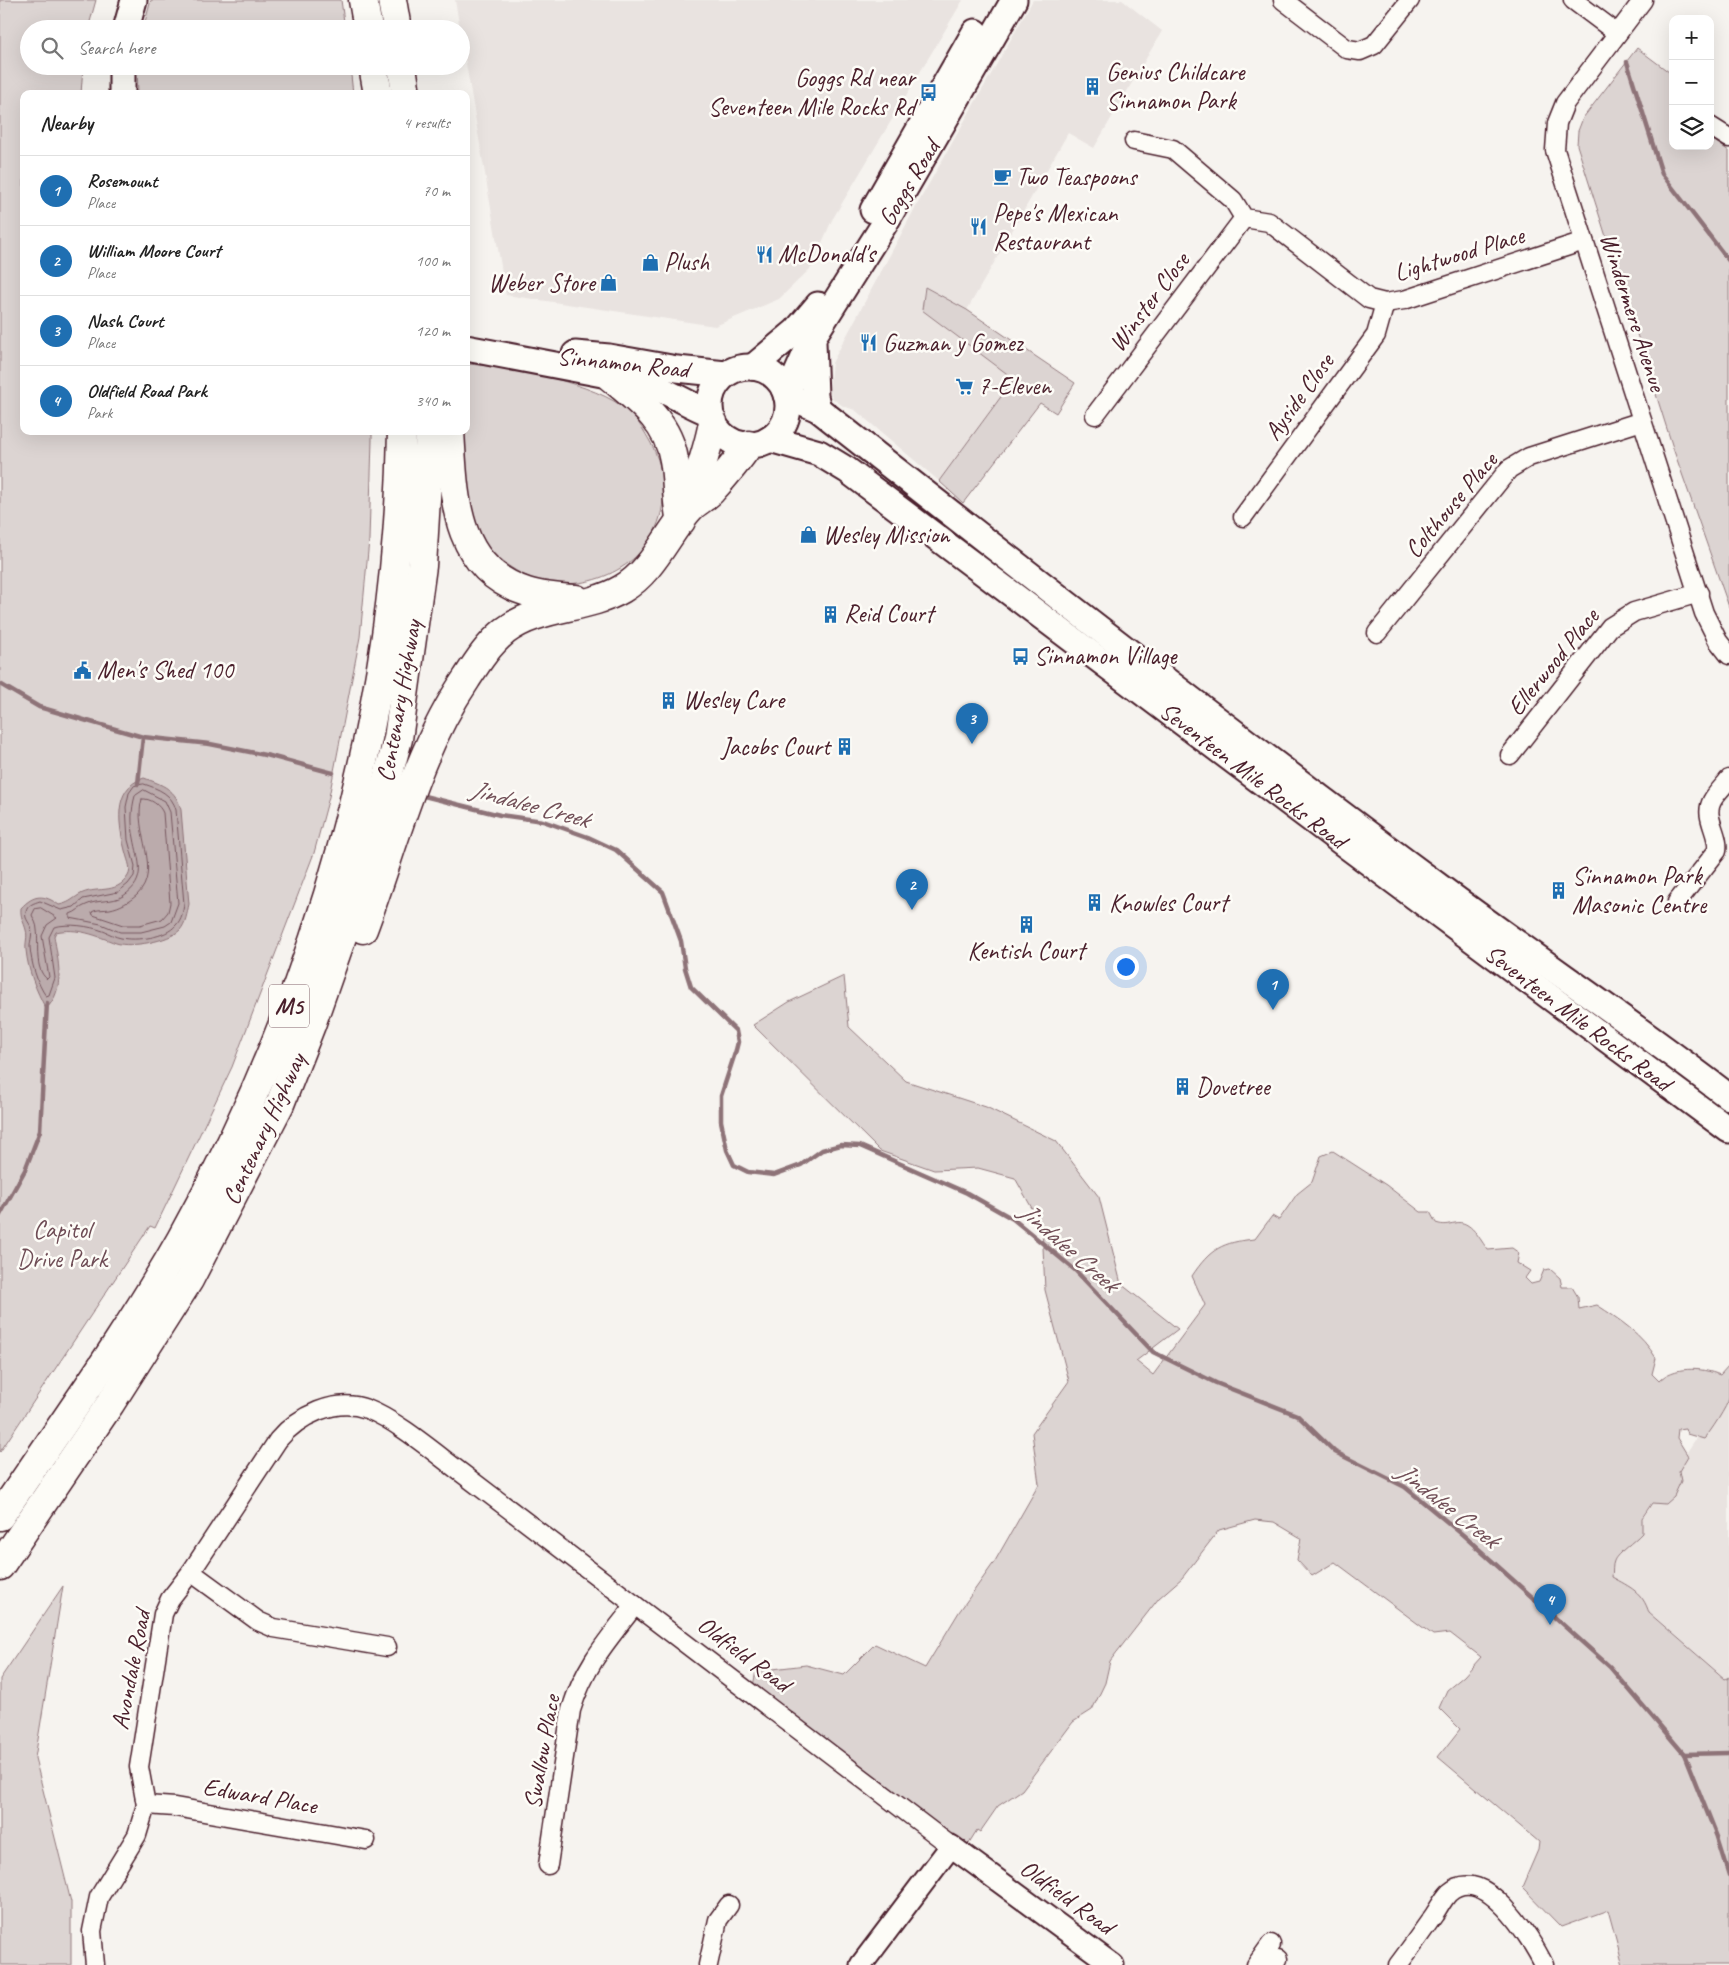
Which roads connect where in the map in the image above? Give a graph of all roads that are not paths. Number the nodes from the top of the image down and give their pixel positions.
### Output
1 (134, 0) edge
2 (363, 0) edge
3 (392, 0) edge
4 (994, 0) edge
5 (1014, 0) edge
6 (1283, 0) edge
7 (1410, 0) edge
8 (1573, 0) edge
9 (1642, 0) edge
10 (128, 20) edge
11 (366, 20) edge
12 (395, 20) edge
13 (1617, 33) junction
14 (122, 75) edge
15 (375, 75) edge
16 (403, 75) edge
17 (122, 90) edge
18 (377, 90) edge
19 (405, 90) edge
20 (1714, 129) edge
21 (1729, 138) edge
22 (1134, 141) dead end
23 (1244, 218) junction
24 (1584, 241) junction
25 (1385, 302) junction
26 (813, 337) junction
27 (472, 349) edge
28 (521, 357) junction
29 (753, 367) junction
30 (607, 374) junction
31 (726, 374) junction
32 (785, 392) junction
33 (818, 409) junction
34 (1096, 416) dead end
35 (712, 418) junction
36 (1642, 421) junction
37 (402, 435) edge
38 (430, 435) edge
39 (450, 435) edge
40 (759, 442) junction
41 (686, 514) junction
42 (1243, 516) dead end
43 (1699, 593) junction
44 (590, 601) junction
45 (1377, 633) dead end
46 (1729, 655) edge
47 (1510, 755) dead end
48 (1729, 778) edge
49 (1677, 902) dead end
50 (311, 1026) junction
51 (1729, 1097) edge
52 (1729, 1130) edge
53 (334, 1406) joint
54 (0, 1516) edge
55 (0, 1566) edge
56 (191, 1572) junction
57 (635, 1605) junction
58 (387, 1647) dead end
59 (146, 1805) junction
60 (366, 1840) dead end
61 (951, 1846) junction
62 (548, 1865) dead end
63 (729, 1905) dead end
64 (1275, 1956) edge
65 (95, 1965) edge
66 (708, 1965) edge
67 (860, 1965) edge
68 (1113, 1965) edge
69 (1256, 1965) edge
70 (1398, 1965) edge
71 (1544, 1965) edge

1 - 10 main road
2 - 11 highway
3 - 12 highway
4 - 29 main road, Goggs Road
5 - 26 main road, Goggs Road
6 - 7 street
8 - 13 street
9 - 13 street, Windermere Avenue
13 - 24 street, Windermere Avenue
14 - 17 main road
15 - 18 highway
16 - 19 highway
20 - 21 street
22 - 23 street
23 - 25 street, Lightwood Place
23 - 34 street, Winster Close
24 - 25 street, Lightwood Place
24 - 36 street, Windermere Avenue
25 - 42 street, Ayside Close
26 - 32 main road, Goggs Road
26 - 33 main road
27 - 28 main road, Sinnamon Road
28 - 30 main road, Sinnamon Road
28 - 31 main road, Sinnamon Road
29 - 31 main road
29 - 32 main road
30 - 35 main road, Sinnamon Road
30 - 41 highway
31 - 35 main road
32 - 33 main road, Seventeen Mile Rocks Road
32 - 40 main road
33 - 51 main road, Seventeen Mile Rocks Road
35 - 40 main road
35 - 41 highway
36 - 43 street, Windermere Avenue
36 - 45 street, Colthouse Place
37 - 54 highway, Centenary Highway / M5
38 - 50 highway, Centenary Highway / M5
39 - 44 highway
40 - 41 highway
40 - 52 main road, Seventeen Mile Rocks Road
41 - 44 highway
43 - 46 street, Windermere Avenue
43 - 47 street, Ellerwood Place
44 - 50 highway
48 - 49 street
50 - 55 highway, Centenary Highway / M5
53 - 56 street, Avondale Road
53 - 57 street, Oldfield Road
56 - 58 street
56 - 59 street, Avondale Road
57 - 61 street, Oldfield Road
57 - 62 street, Swallow Place
59 - 60 street, Edward Place
59 - 65 street, Avondale Road
61 - 67 street
61 - 68 street, Oldfield Road
63 - 66 street
64 - 69 street
70 - 71 street

